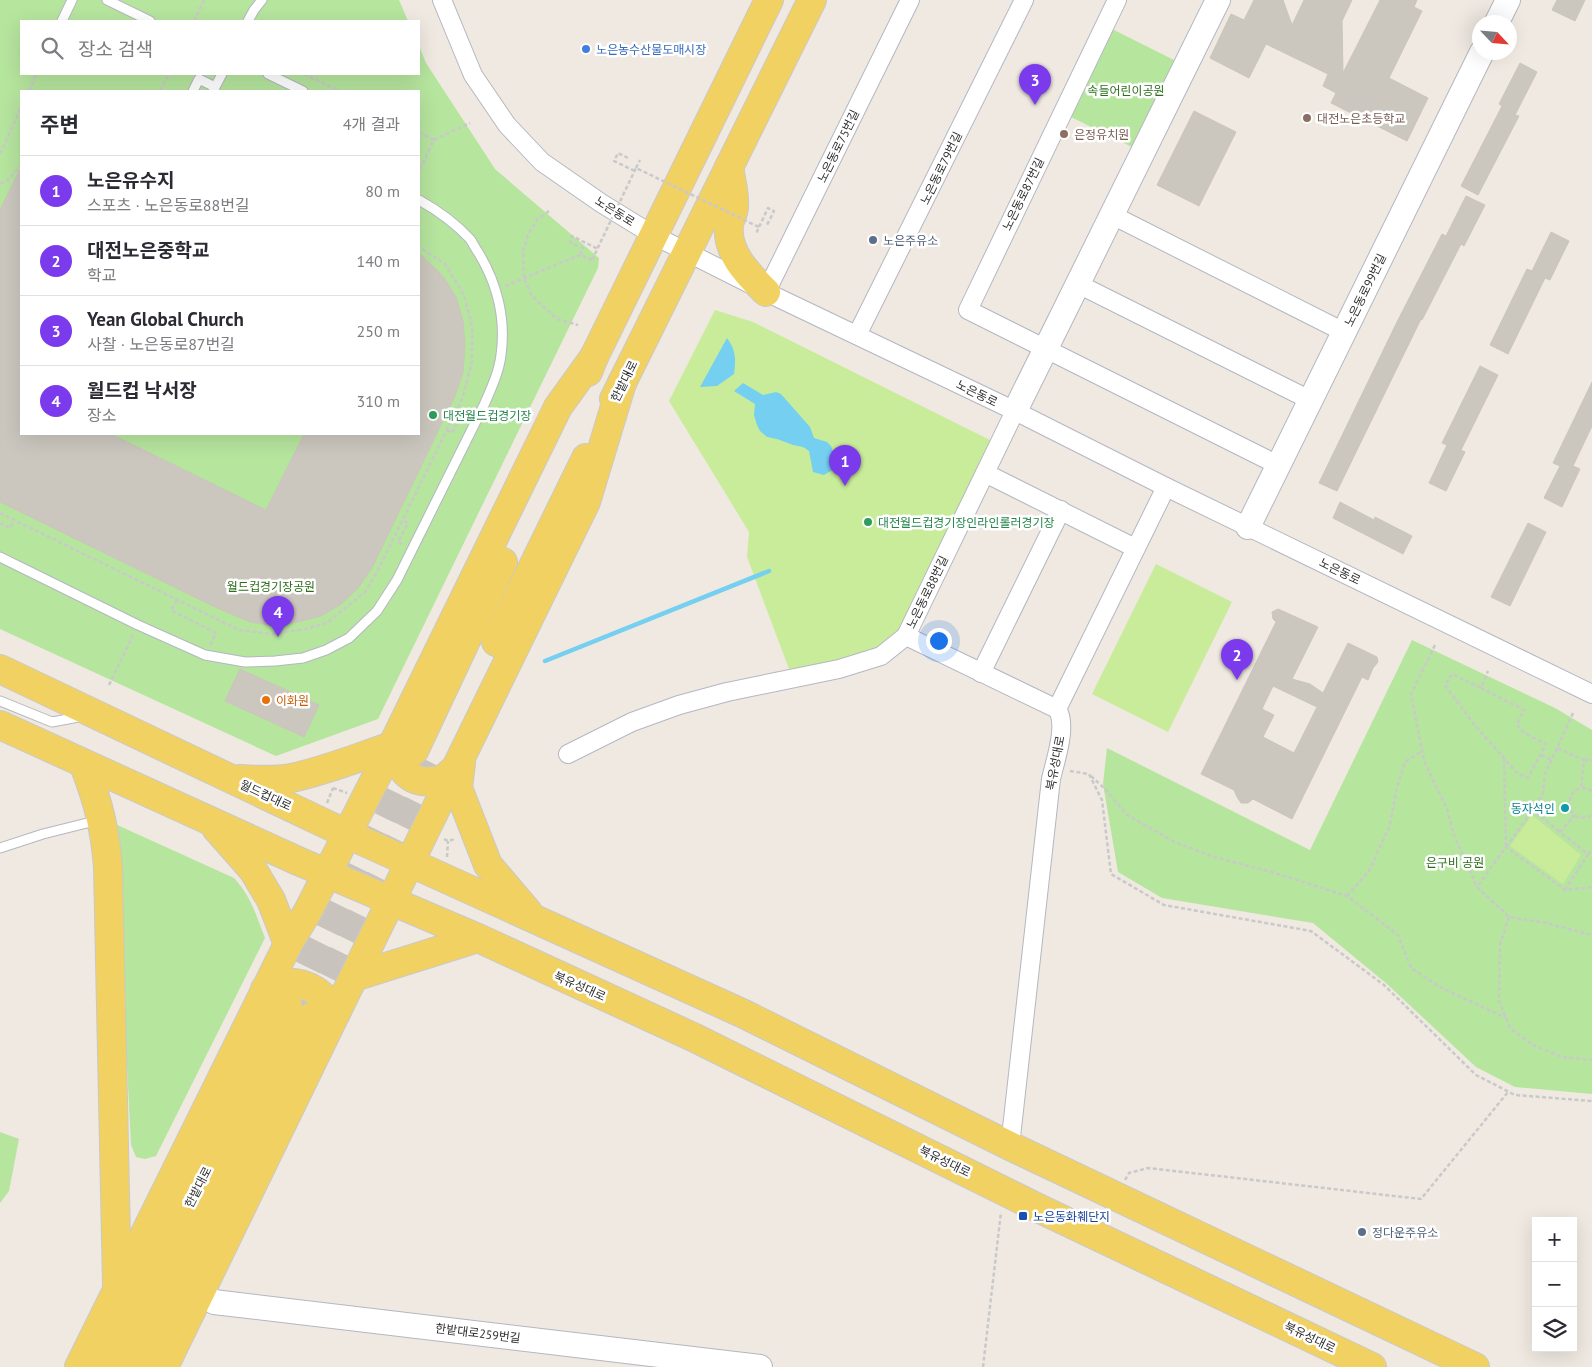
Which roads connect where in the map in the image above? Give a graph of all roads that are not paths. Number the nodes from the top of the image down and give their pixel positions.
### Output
1 (72, 0) edge
2 (107, 0) edge
3 (262, 0) edge
4 (442, 0) edge
5 (769, 0) edge
6 (812, 0) edge
7 (910, 0) edge
8 (1024, 0) edge
9 (1117, 0) edge
10 (1218, 0) edge
11 (62, 20) edge
12 (148, 20) edge
13 (249, 20) edge
14 (1478, 60) edge
15 (221, 75) edge
16 (270, 75) edge
17 (214, 89) edge
18 (194, 90) edge
19 (301, 90) edge
20 (729, 167) junction
21 (420, 201) edge
22 (1112, 215) junction
23 (653, 235) junction
24 (688, 252) junction
25 (1078, 284) junction
26 (766, 292) junction
27 (1344, 332) junction
28 (857, 335) junction
29 (1046, 349) junction
30 (1310, 400) junction
31 (1015, 411) junction
32 (1278, 465) junction
33 (985, 473) junction
34 (1166, 487) junction
35 (1061, 510) junction
36 (1248, 526) junction
37 (1135, 548) junction
38 (0, 557) edge
39 (906, 636) junction
40 (0, 669) edge
41 (981, 673) junction
42 (1592, 694) edge
43 (0, 702) edge
44 (1057, 709) junction
45 (96, 714) junction
46 (0, 726) edge
47 (568, 754) dead end
48 (432, 756) junction
49 (84, 765) junction
50 (233, 779) junction
51 (102, 819) junction
52 (210, 822) junction
53 (347, 834) junction
54 (0, 848) edge
55 (409, 863) junction
56 (327, 873) junction
57 (391, 900) junction
58 (534, 919) junction
59 (478, 938) junction
60 (288, 944) junction
61 (354, 976) junction
62 (265, 989) junction
63 (312, 1012) junction
64 (1010, 1146) junction
65 (117, 1289) junction
66 (200, 1292) junction
67 (79, 1367) edge
68 (108, 1367) edge
69 (138, 1367) edge
70 (164, 1367) edge
71 (760, 1367) edge
72 (1372, 1367) edge
73 (1475, 1367) edge

1 - 11 lane
2 - 12 lane
3 - 13 lane
4 - 23 street, 노은동로
5 - 23 main road
6 - 20 main road, 한밭대로
7 - 26 street, 노은동로75번길
8 - 28 street, 노은동로79번길
9 - 29 street, 노은동로87번길
10 - 22 street
14 - 27 street, 노은동로99번길
15 - 17 lane
16 - 19 lane
17 - 18 lane
20 - 24 main road, 한밭대로
20 - 26 main road
21 - 38 lane
22 - 25 street
22 - 27 street
23 - 24 street, 노은동로
23 - 48 main road
24 - 26 street, 노은동로
24 - 48 main road, 한밭대로
25 - 29 street
25 - 30 street
26 - 28 street, 노은동로
27 - 30 street, 노은동로99번길
28 - 31 street, 노은동로
29 - 31 street
29 - 32 street, 노은동로87번길
30 - 32 street, 노은동로99번길
31 - 33 street, 노은동로88번길
31 - 34 street, 노은동로
32 - 36 street, 노은동로99번길
33 - 35 street
33 - 39 street, 노은동로88번길
34 - 36 street, 노은동로
34 - 37 street
35 - 37 street
35 - 41 street
36 - 42 street, 노은동로
37 - 44 street
39 - 41 street, 노은동로88번길
39 - 47 street
40 - 45 main road, 월드컵대로
41 - 44 street, 노은동로88번길
43 - 45 lane
44 - 64 street, 북유성대로
45 - 50 main road, 월드컵대로
46 - 49 main road
48 - 50 main road
48 - 53 main road
48 - 55 main road
48 - 58 main road
49 - 51 main road
49 - 52 main road
50 - 53 main road, 월드컵대로
51 - 54 lane
51 - 65 main road
52 - 56 main road
52 - 60 main road
53 - 55 main road, 월드컵대로
53 - 56 main road
55 - 57 main road
55 - 58 main road, 월드컵대로
56 - 57 main road
56 - 60 main road
57 - 59 main road
57 - 61 main road
58 - 64 main road
59 - 61 main road
59 - 72 main road, 북유성대로
60 - 62 main road
61 - 63 main road
62 - 63 main road
62 - 65 main road
63 - 66 main road
63 - 68 main road, 한밭대로
63 - 69 main road, 한밭대로
64 - 73 main road
65 - 67 main road
66 - 70 main road
66 - 71 street, 한밭대로259번길

